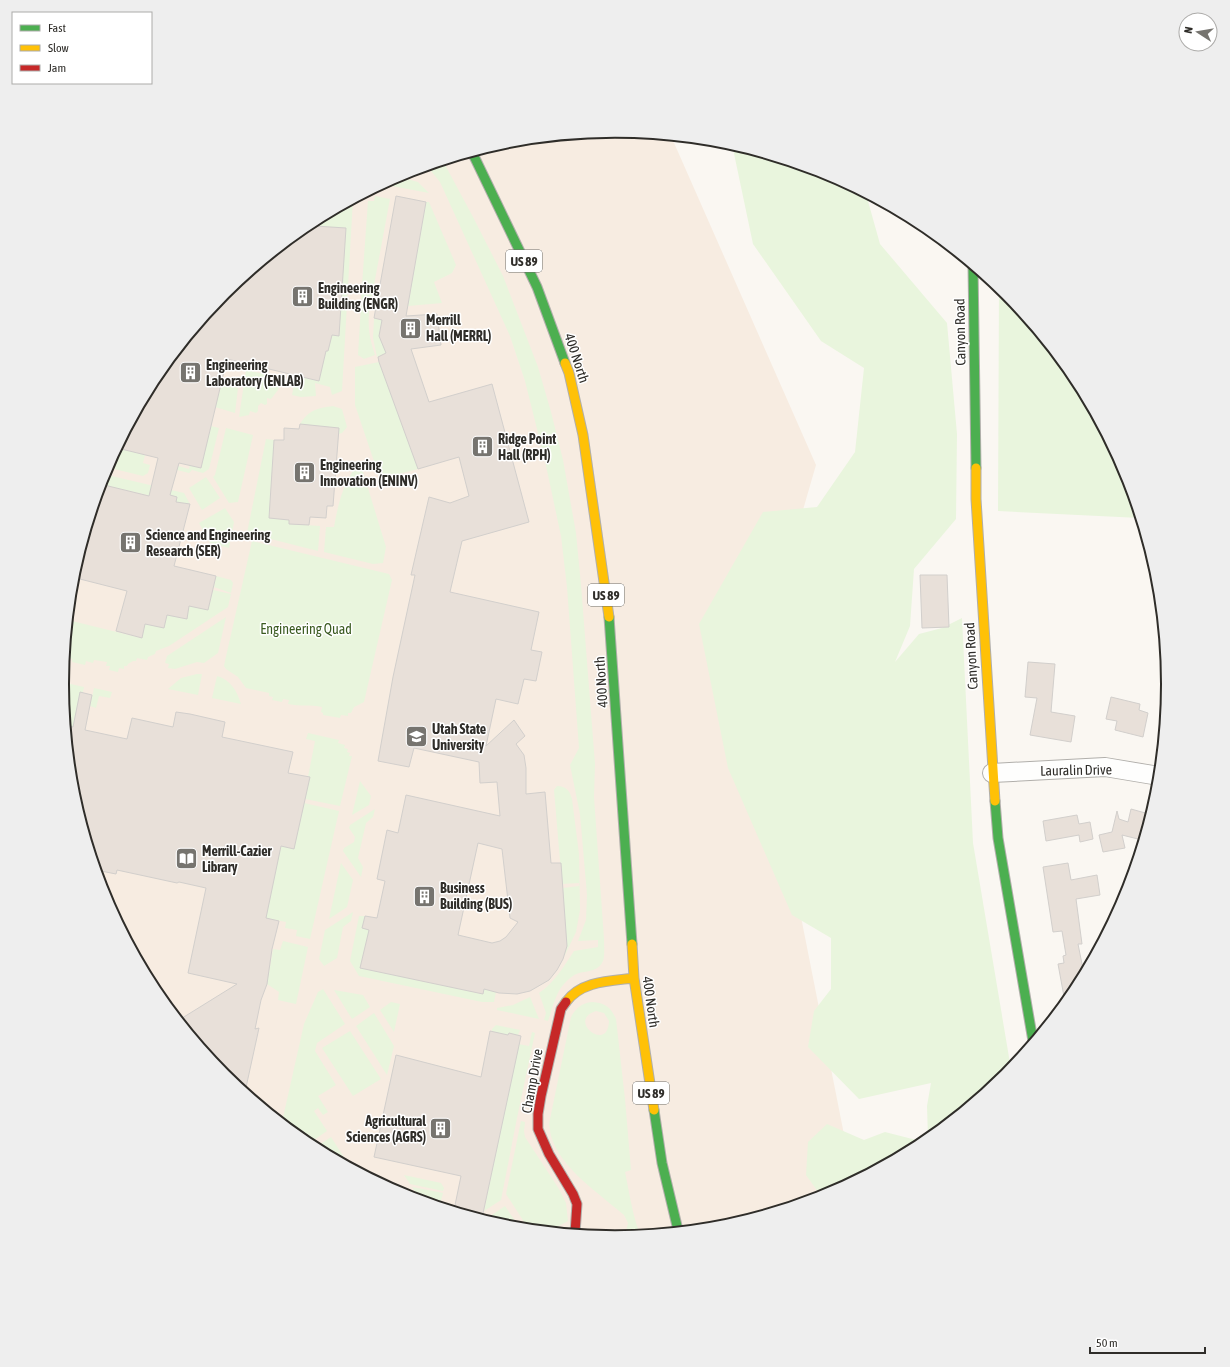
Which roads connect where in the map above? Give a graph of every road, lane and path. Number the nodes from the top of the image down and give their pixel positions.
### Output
1 (474, 156) edge
2 (973, 271) edge
3 (992, 773) junction
4 (1153, 775) edge
5 (634, 978) junction
6 (1032, 1036) edge
7 (677, 1226) edge
8 (576, 1228) edge

1 - 5 main road, 400 North / US 89
2 - 3 main road, Canyon Road
3 - 4 street, Lauralin Drive
3 - 6 main road, Canyon Road
5 - 7 main road, 400 North / US 89
5 - 8 main road, Champ Drive

